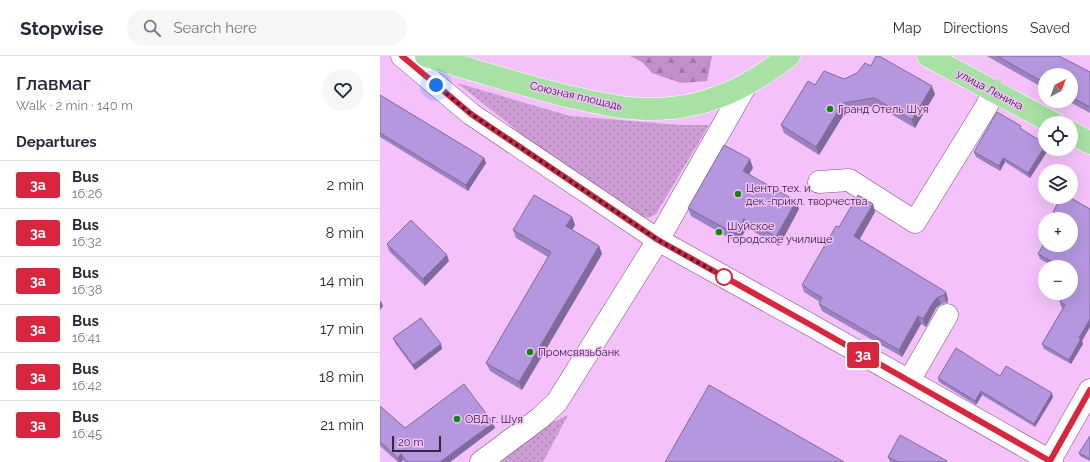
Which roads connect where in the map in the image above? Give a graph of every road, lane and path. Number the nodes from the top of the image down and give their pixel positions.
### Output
1 (402, 56) edge
2 (426, 56) edge
3 (789, 56) edge
4 (928, 56) edge
5 (746, 85) junction
6 (994, 91) junction
7 (1040, 116) edge
8 (1078, 136) edge
9 (1090, 142) edge
10 (819, 182) dead end
11 (658, 240) junction
12 (947, 315) dead end
13 (913, 374) dead end
14 (1090, 390) edge
15 (481, 462) edge
16 (1050, 462) edge

1 - 11 street
2 - 5 main road, Союзная площадь
3 - 5 main road, Союзная площадь
4 - 6 main road, улица Ленина
5 - 11 street
6 - 7 main road, улица Ленина
6 - 10 street
8 - 9 main road
11 - 15 street
11 - 16 street
12 - 13 street
14 - 16 street

